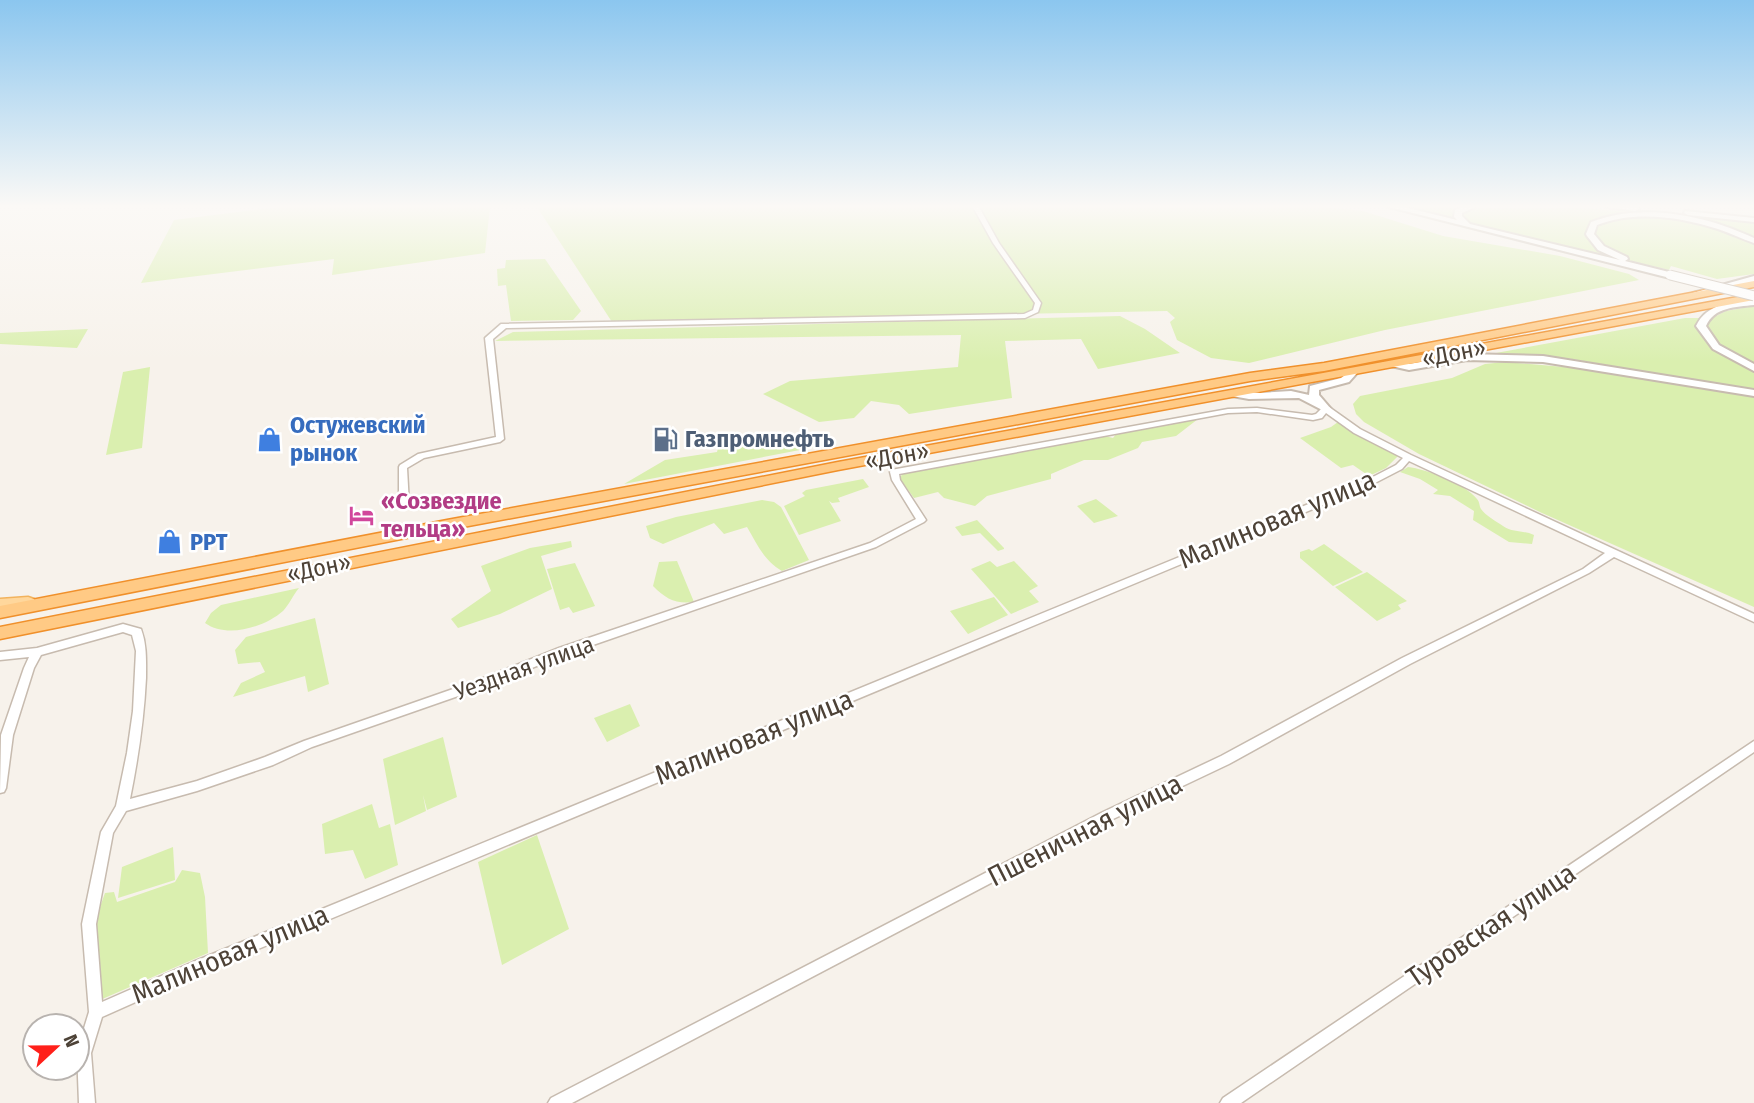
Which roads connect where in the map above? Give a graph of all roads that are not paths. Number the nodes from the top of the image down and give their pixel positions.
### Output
1 (1007, 258) edge
2 (1602, 258) edge
3 (1623, 258) edge
4 (1670, 275) junction
5 (1754, 281) edge
6 (1754, 298) edge
7 (1394, 364) junction
8 (1754, 368) edge
9 (1352, 373) junction
10 (1754, 393) edge
11 (1236, 394) junction
12 (1326, 409) junction
13 (1408, 457) junction
14 (404, 505) dead end
15 (1612, 553) junction
16 (58, 601) junction
17 (0, 605) edge
18 (0, 612) edge
19 (1754, 618) edge
20 (0, 635) edge
21 (37, 652) junction
22 (0, 656) edge
23 (4, 736) edge
24 (1754, 746) edge
25 (0, 788) edge
26 (122, 807) junction
27 (96, 1012) junction
28 (87, 1103) edge
29 (556, 1103) edge
30 (1228, 1103) edge

1 - 14 street
2 - 4 street
3 - 4 street
4 - 6 street, bridge
5 - 16 highway, «Дон»
6 - 7 highway, «Дон»
6 - 8 street
7 - 9 highway, «Дон»
7 - 10 street
9 - 11 highway, «Дон»
9 - 12 street
11 - 12 street
11 - 20 highway, «Дон»
12 - 13 street
12 - 26 street, Уездная улица
13 - 15 street
13 - 27 street, Малиновая улица
15 - 19 street
15 - 29 street, Пшеничная улица
16 - 17 main road
16 - 18 highway, «Дон»
21 - 22 street
21 - 23 street
21 - 26 street
23 - 25 street
24 - 30 street, Туровская улица
26 - 27 street
27 - 28 street

